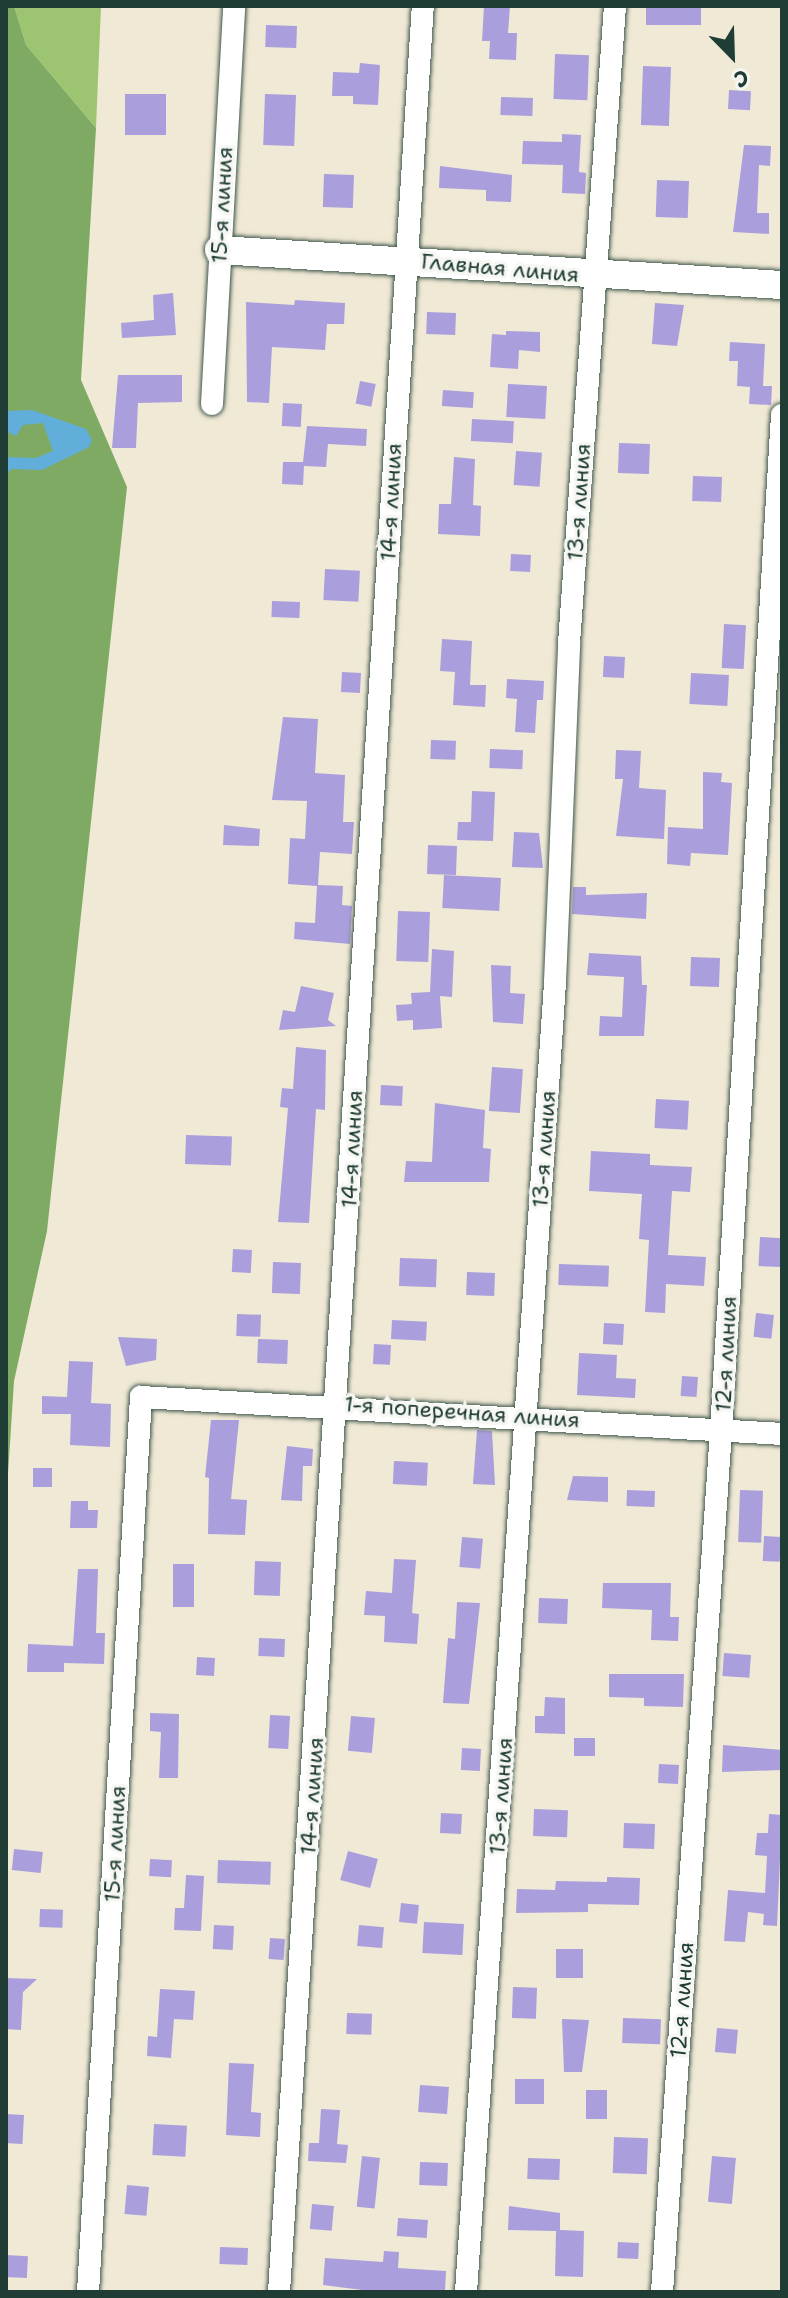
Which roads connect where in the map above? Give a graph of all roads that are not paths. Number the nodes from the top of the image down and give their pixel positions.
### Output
1 (234, 6) edge
2 (423, 6) edge
3 (615, 6) edge
4 (219, 250) junction
5 (405, 260) junction
6 (596, 276) junction
7 (782, 285) edge
8 (212, 404) dead end
9 (782, 415) edge
10 (141, 1397) joint
11 (337, 1404) junction
12 (527, 1415) junction
13 (721, 1430) junction
14 (782, 1434) edge
15 (88, 2292) edge
16 (279, 2292) edge
17 (466, 2292) edge
18 (662, 2292) edge

1 - 4 street, 15-я линия
2 - 5 street, 14-я линия
3 - 6 street, 13-я линия
4 - 5 street, Главная линия
4 - 8 street, 15-я линия
5 - 6 street, Главная линия
5 - 11 street, 14-я линия
6 - 7 street, Главная линия
6 - 12 street, 13-я линия
9 - 13 street, 12-я линия
10 - 11 street, 1-я поперечная линия
10 - 15 street, 15-я линия
11 - 12 street, 1-я поперечная линия
11 - 16 street, 14-я линия
12 - 13 street, 1-я поперечная линия
12 - 17 street, 13-я линия
13 - 14 street, 1-я поперечная линия
13 - 18 street, 12-я линия

